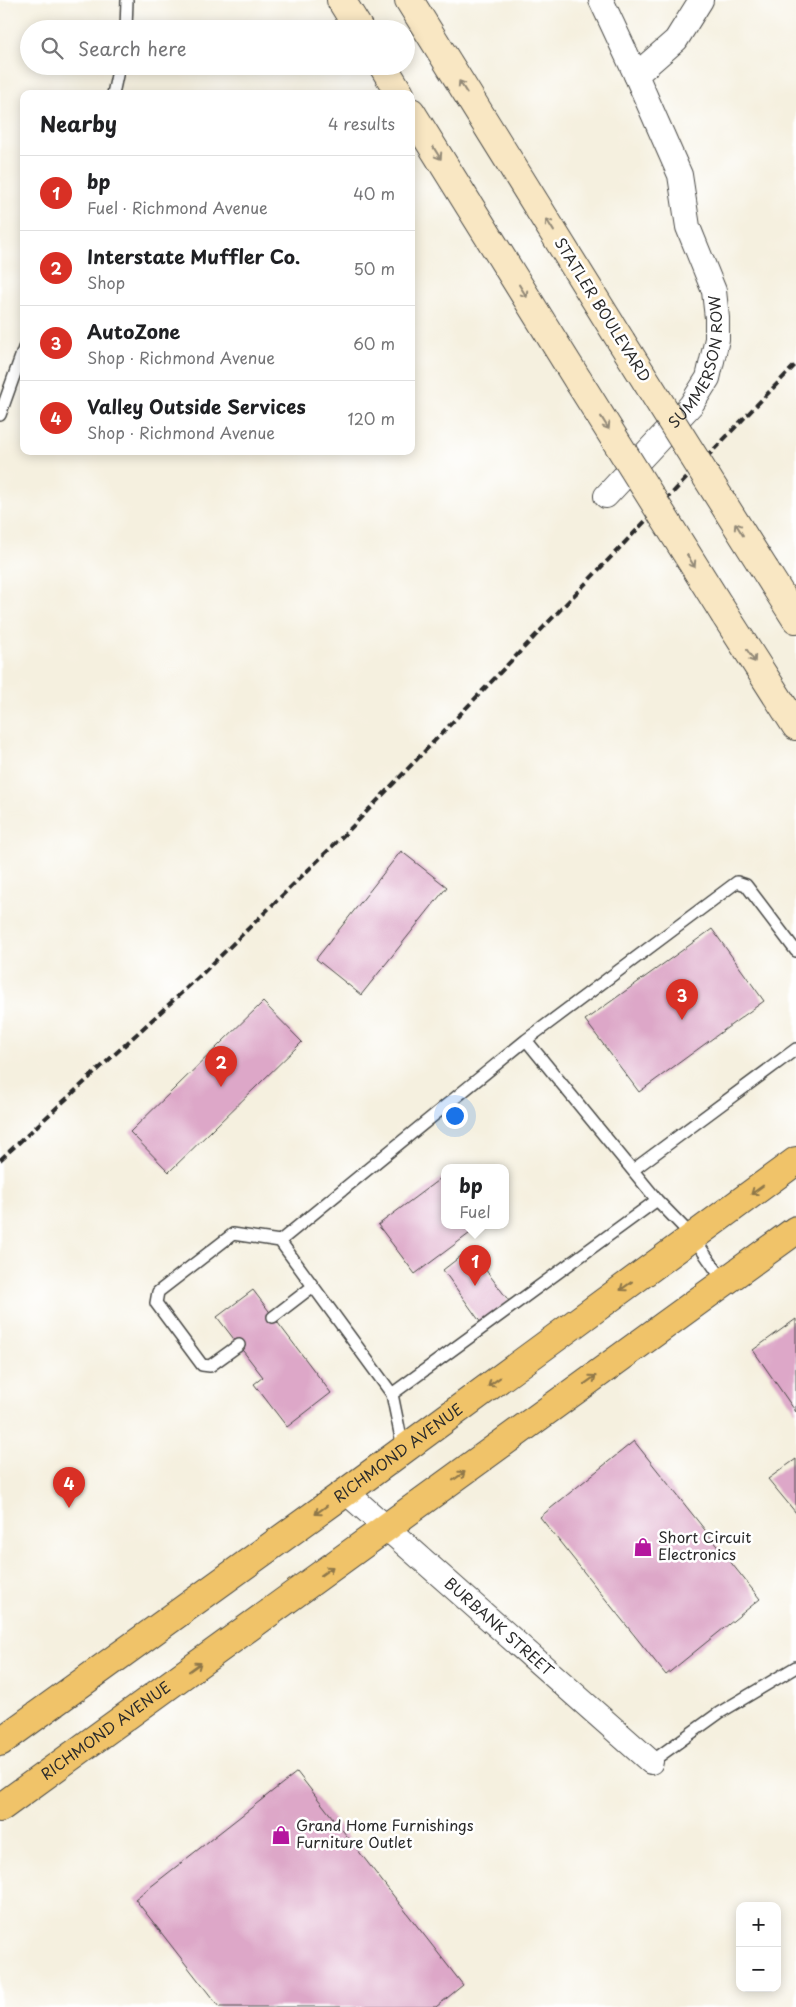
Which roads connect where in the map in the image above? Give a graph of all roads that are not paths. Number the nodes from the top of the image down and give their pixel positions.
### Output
1 (126, 0) edge
2 (341, 0) edge
3 (409, 0) edge
4 (601, 0) edge
5 (701, 0) edge
6 (126, 20) edge
7 (353, 20) edge
8 (117, 75) edge
9 (388, 75) edge
10 (636, 75) junction
11 (114, 90) edge
12 (398, 90) edge
13 (415, 118) edge
14 (20, 359) edge
15 (0, 415) edge
16 (606, 496) dead end
17 (796, 619) edge
18 (796, 726) edge
19 (796, 951) edge
20 (526, 1040) junction
21 (796, 1049) edge
22 (796, 1162) edge
23 (634, 1170) junction
24 (657, 1200) junction
25 (796, 1230) edge
26 (693, 1238) junction
27 (280, 1241) junction
28 (725, 1283) junction
29 (312, 1287) junction
30 (273, 1317) dead end
31 (239, 1345) dead end
32 (392, 1394) junction
33 (404, 1449) junction
34 (346, 1492) junction
35 (388, 1528) junction
36 (796, 1668) edge
37 (0, 1742) edge
38 (651, 1762) joint
39 (0, 1808) edge

1 - 6 lane
2 - 7 main road
17 -> 3 main road, STATLER BOULEVARD, bridge
4 - 10 street, SUMMERSON ROW
5 - 10 street
8 - 11 lane
9 - 12 main road
10 - 16 street, SUMMERSON ROW
13 -> 18 main road, bridge
14 - 15 lane
19 - 20 lane
20 - 23 lane
20 - 27 lane
21 - 23 lane
22 -> 26 main road, RICHMOND AVENUE
23 - 24 lane
24 - 26 lane
24 - 32 lane
25 - 28 main road, RICHMOND AVENUE
26 - 28 lane
26 -> 33 main road, RICHMOND AVENUE
27 - 29 lane
27 - 31 lane
35 -> 28 main road, RICHMOND AVENUE
29 - 30 lane
29 - 32 lane
32 - 33 lane
33 - 34 main road, RICHMOND AVENUE
34 - 35 street, BURBANK STREET
34 -> 37 main road, RICHMOND AVENUE
35 - 38 street, BURBANK STREET
39 -> 35 main road, RICHMOND AVENUE
36 - 38 lane

